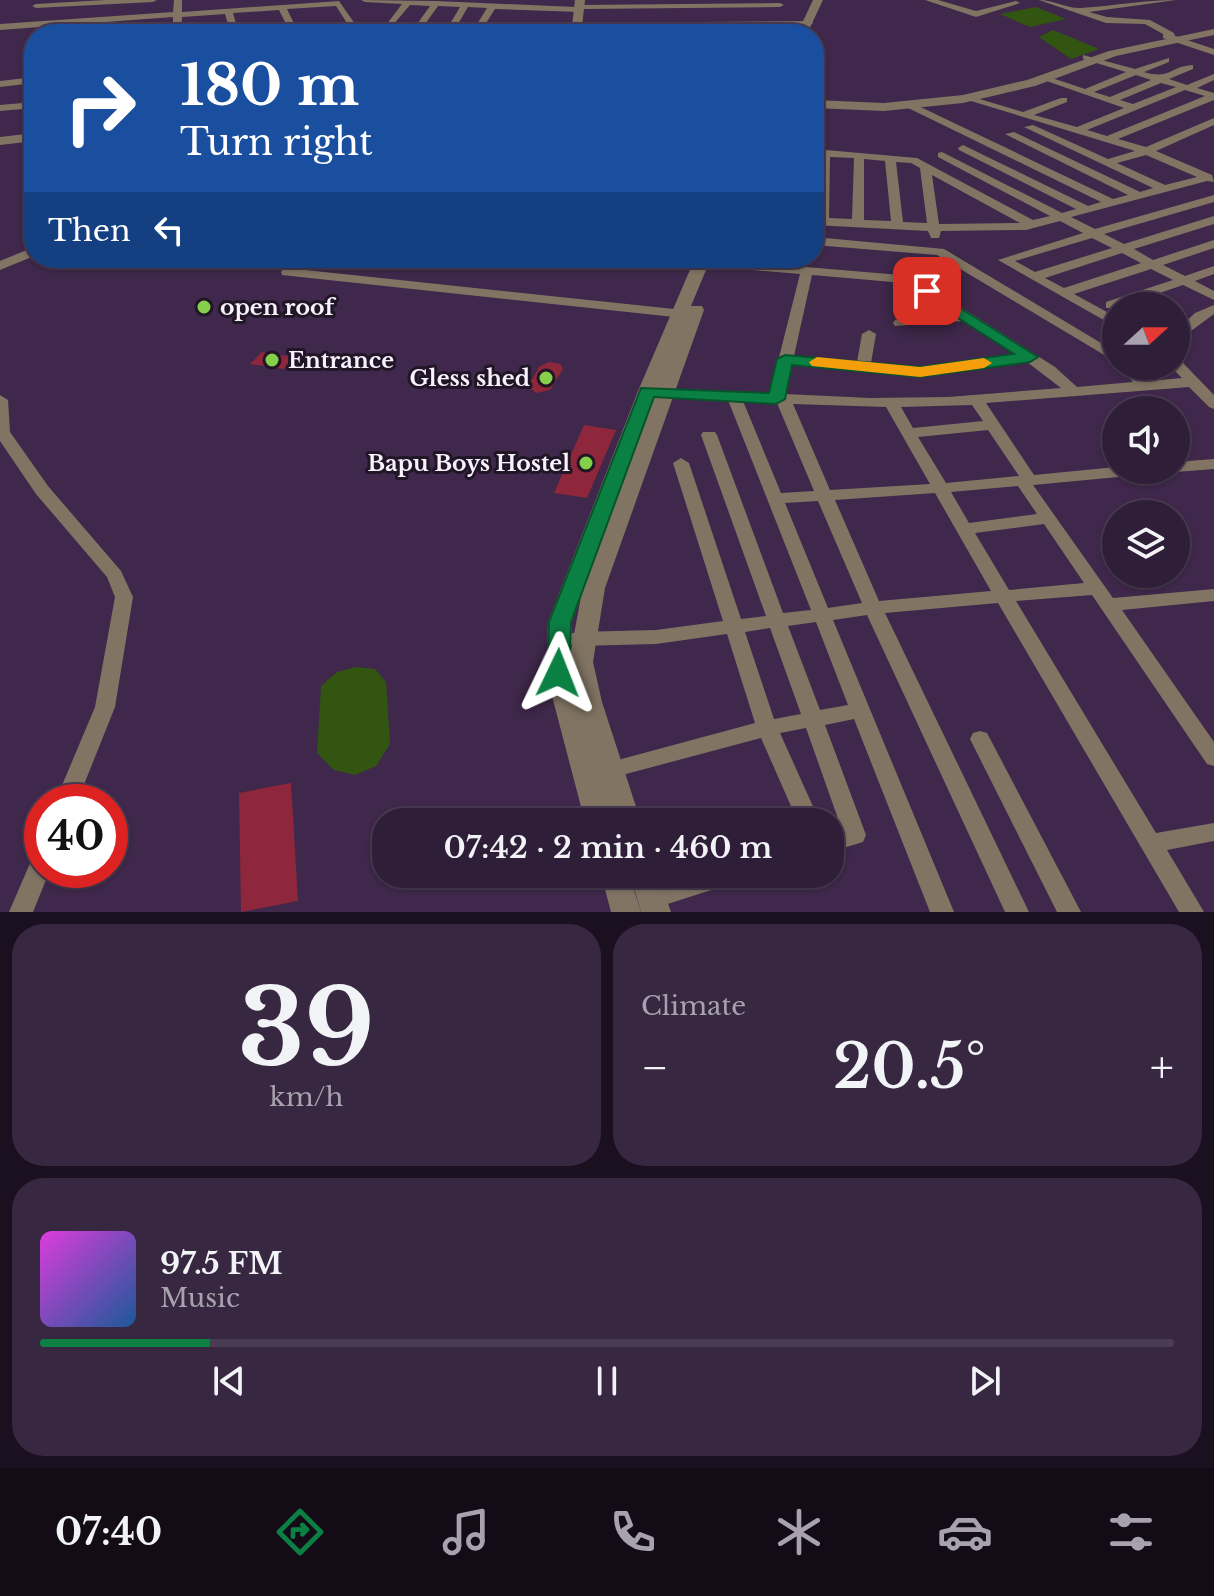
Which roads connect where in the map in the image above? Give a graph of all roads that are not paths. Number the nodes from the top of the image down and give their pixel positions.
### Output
1 (153, 0) edge
2 (178, 0) edge
3 (217, 0) edge
4 (365, 0) edge
5 (818, 0) edge
6 (827, 0) edge
7 (929, 0) edge
8 (1043, 0) edge
9 (1094, 0) edge
10 (1172, 0) edge
11 (408, 2) junction
12 (453, 2) edge
13 (38, 3) edge
14 (436, 3) junction
15 (1016, 3) dead end
16 (551, 4) edge
17 (249, 5) edge
18 (465, 5) junction
19 (493, 6) junction
20 (282, 7) junction
21 (523, 7) junction
22 (1108, 7) junction
23 (781, 10) dead end
24 (1078, 11) junction
25 (223, 12) junction
26 (579, 13) edge
27 (176, 16) junction
28 (703, 17) edge
29 (24, 24) edge
30 (54, 24) edge
31 (176, 24) edge
32 (230, 24) edge
33 (290, 24) edge
34 (352, 24) edge
35 (391, 24) edge
36 (421, 24) edge
37 (451, 24) edge
38 (481, 24) edge
39 (513, 24) edge
40 (545, 24) edge
41 (554, 24) edge
42 (607, 24) edge
43 (739, 24) joint
44 (769, 24) edge
45 (811, 24) edge
46 (813, 24) edge
47 (23, 26) edge
48 (0, 27) edge
49 (1214, 30) edge
50 (1170, 36) junction
51 (1214, 52) edge
52 (1090, 58) junction
53 (1166, 60) dead end
54 (1190, 67) dead end
55 (1135, 72) junction
56 (1214, 77) edge
57 (1043, 78) junction
58 (1161, 80) junction
59 (24, 81) edge
60 (0, 84) edge
61 (1186, 88) junction
62 (1085, 92) junction
63 (1214, 96) edge
64 (966, 98) junction
65 (1064, 100) dead end
66 (1111, 100) junction
67 (824, 101) edge
68 (824, 102) edge
69 (908, 104) junction
70 (24, 106) edge
71 (0, 108) edge
72 (1134, 108) junction
73 (1023, 115) junction
74 (1214, 121) edge
75 (1032, 123) junction
76 (1076, 131) junction
77 (1010, 134) junction
78 (24, 140) edge
79 (1107, 140) junction
80 (987, 141) junction
81 (0, 143) edge
82 (963, 148) junction
83 (1147, 151) junction
84 (824, 152) edge
85 (859, 155) junction
86 (942, 155) junction
87 (890, 158) junction
88 (1106, 163) junction
89 (925, 165) junction
90 (1210, 176) edge
91 (1178, 185) junction
92 (1164, 189) junction
93 (1139, 196) junction
94 (1213, 200) edge
95 (1112, 203) junction
96 (1087, 210) junction
97 (1061, 217) junction
98 (1214, 220) edge
99 (824, 221) edge
100 (858, 223) junction
101 (1033, 225) junction
102 (897, 226) junction
103 (933, 227) junction
104 (1094, 234) junction
105 (824, 242) edge
106 (1214, 244) edge
107 (1122, 249) junction
108 (940, 252) junction
109 (24, 255) edge
110 (1152, 264) junction
111 (0, 266) edge
112 (290, 268) edge
113 (706, 268) edge
114 (778, 268) edge
115 (1214, 270) edge
116 (807, 271) junction
117 (1034, 277) junction
118 (1184, 281) junction
119 (1151, 292) edge
120 (1063, 293) junction
121 (1214, 296) edge
122 (1214, 309) edge
123 (687, 314) junction
124 (1102, 315) edge
125 (967, 316) junction
126 (900, 323) dead end
127 (1190, 325) edge
128 (869, 334) dead end
129 (1102, 350) edge
130 (1030, 357) junction
131 (785, 359) junction
132 (863, 366) junction
133 (1190, 379) edge
134 (1139, 380) edge
135 (1193, 382) junction
136 (1145, 386) junction
137 (1074, 392) junction
138 (656, 393) junction
139 (734, 397) junction
140 (780, 399) junction
141 (0, 400) edge
142 (976, 400) junction
143 (891, 403) junction
144 (1214, 404) edge
145 (993, 425) junction
146 (909, 433) junction
147 (709, 435) dead end
148 (681, 463) dead end
149 (1214, 464) edge
150 (1190, 466) edge
151 (1102, 473) edge
152 (1025, 480) junction
153 (941, 488) junction
154 (824, 495) junction
155 (776, 498) junction
156 (1048, 518) junction
157 (964, 529) junction
158 (1096, 588) junction
159 (1214, 595) edge
160 (1003, 596) junction
161 (1108, 605) junction
162 (873, 608) junction
163 (823, 615) junction
164 (779, 621) junction
165 (732, 627) junction
166 (560, 637) junction
167 (585, 639) junction
168 (861, 710) junction
169 (813, 717) junction
170 (767, 728) junction
171 (980, 739) dead end
172 (1213, 755) edge
173 (611, 770) junction
174 (73, 784) edge
175 (595, 808) edge
176 (623, 808) edge
177 (803, 808) edge
178 (1214, 832) edge
179 (844, 839) edge
180 (1150, 844) junction
181 (31, 888) edge
182 (682, 888) edge
183 (645, 899) edge
184 (21, 912) edge
185 (942, 912) edge
186 (1017, 912) edge
187 (1069, 912) edge
188 (1192, 912) edge

1 - 13 street
2 - 27 street
3 - 25 street
4 - 11 street
5 - 45 street
6 - 46 street
7 - 15 street
8 - 24 street
9 - 22 street
10 - 22 street
11 - 14 street
11 - 35 street
12 - 14 street
12 - 18 street
13 - 29 street
14 - 36 street
16 - 21 street
16 - 26 street
16 - 40 street
17 - 20 street
17 - 25 street
18 - 19 street
18 - 37 street
19 - 21 street
19 - 38 street
20 - 33 street
20 - 34 street
21 - 39 street
22 - 24 street
23 - 28 street
24 - 50 street
25 - 27 street
25 - 32 street
26 - 28 street
26 - 41 street
26 - 42 street
27 - 30 street
27 - 31 street
28 - 43 street
43 - 44 street
47 - 48 street
49 - 50 street
50 - 51 street
50 - 52 street
52 - 55 street
52 - 57 street
52 - 67 street
53 - 55 street
54 - 58 street
55 - 58 street
55 - 62 street
56 - 61 street
57 - 62 street
57 - 64 street
58 - 61 street
58 - 66 street
59 - 60 street
61 - 63 street
61 - 72 street
62 - 66 street
63 - 79 street
64 - 69 street
64 - 73 street
65 - 73 street
66 - 72 street
68 - 69 street
69 - 80 street
70 - 71 street
72 - 76 street
73 - 75 street
74 - 83 street
75 - 76 street
75 - 77 street
75 - 88 street
76 - 79 street
77 - 80 street
77 - 93 street
78 - 81 street
79 - 83 street
80 - 82 street
80 - 95 street
82 - 86 street
82 - 96 street
83 - 88 street
83 - 90 street
84 - 85 street
85 - 87 street
85 - 100 street
86 - 89 street
86 - 97 street
87 - 89 street
87 - 102 street
88 - 92 street
89 - 101 street
89 - 103 street
90 - 91 street
91 - 92 street
91 - 94 street
92 - 93 street
93 - 95 street
94 - 104 street
95 - 96 street
96 - 97 street
97 - 101 street
97 - 104 street
98 - 107 street
99 - 100 street
100 - 102 street
101 - 103 street
102 - 103 street
103 - 108 street
104 - 107 street
104 - 117 street
105 - 108 street
106 - 110 street
107 - 110 street
107 - 117 street
108 - 129 street
109 - 111 street
110 - 118 street
110 - 120 street
112 - 123 street
113 - 123 street
114 - 116 street
115 - 118 street
116 - 125 street
116 - 131 street
117 - 120 street
118 - 119 street
118 - 121 street
120 - 124 street
122 - 127 street
123 - 138 street
125 - 126 street
125 - 130 street
128 - 132 street
130 - 132 street
130 - 137 street
131 - 132 street
131 - 140 street
133 - 135 street
134 - 136 street
135 - 136 street
135 - 144 street
136 - 137 street
137 - 142 street
138 - 139 street
138 - 166 street
138 - 167 street
139 - 140 street
139 - 155 street
140 - 143 street
140 - 154 street
141 - 174 street
142 - 143 street
142 - 145 street
143 - 146 street
145 - 146 street
145 - 152 street
146 - 153 street
147 - 164 street
148 - 165 street
149 - 150 street
151 - 152 street
152 - 153 street
152 - 156 street
153 - 154 street
153 - 157 street
154 - 155 street
154 - 162 street
155 - 163 street
156 - 157 street
156 - 158 street
157 - 160 street
158 - 160 street
158 - 161 street
159 - 161 street
160 - 162 street
160 - 180 street
161 - 172 street
162 - 163 street
162 - 186 street
163 - 164 street
163 - 168 street
164 - 165 street
164 - 169 street
165 - 167 street
165 - 170 street
166 - 167 street
166 - 175 street
167 - 173 street
168 - 169 street
168 - 185 street
169 - 170 street
169 - 179 street
170 - 173 street
170 - 177 street
171 - 187 street
173 - 176 street
178 - 180 street
180 - 188 street
181 - 184 street
182 - 183 street

